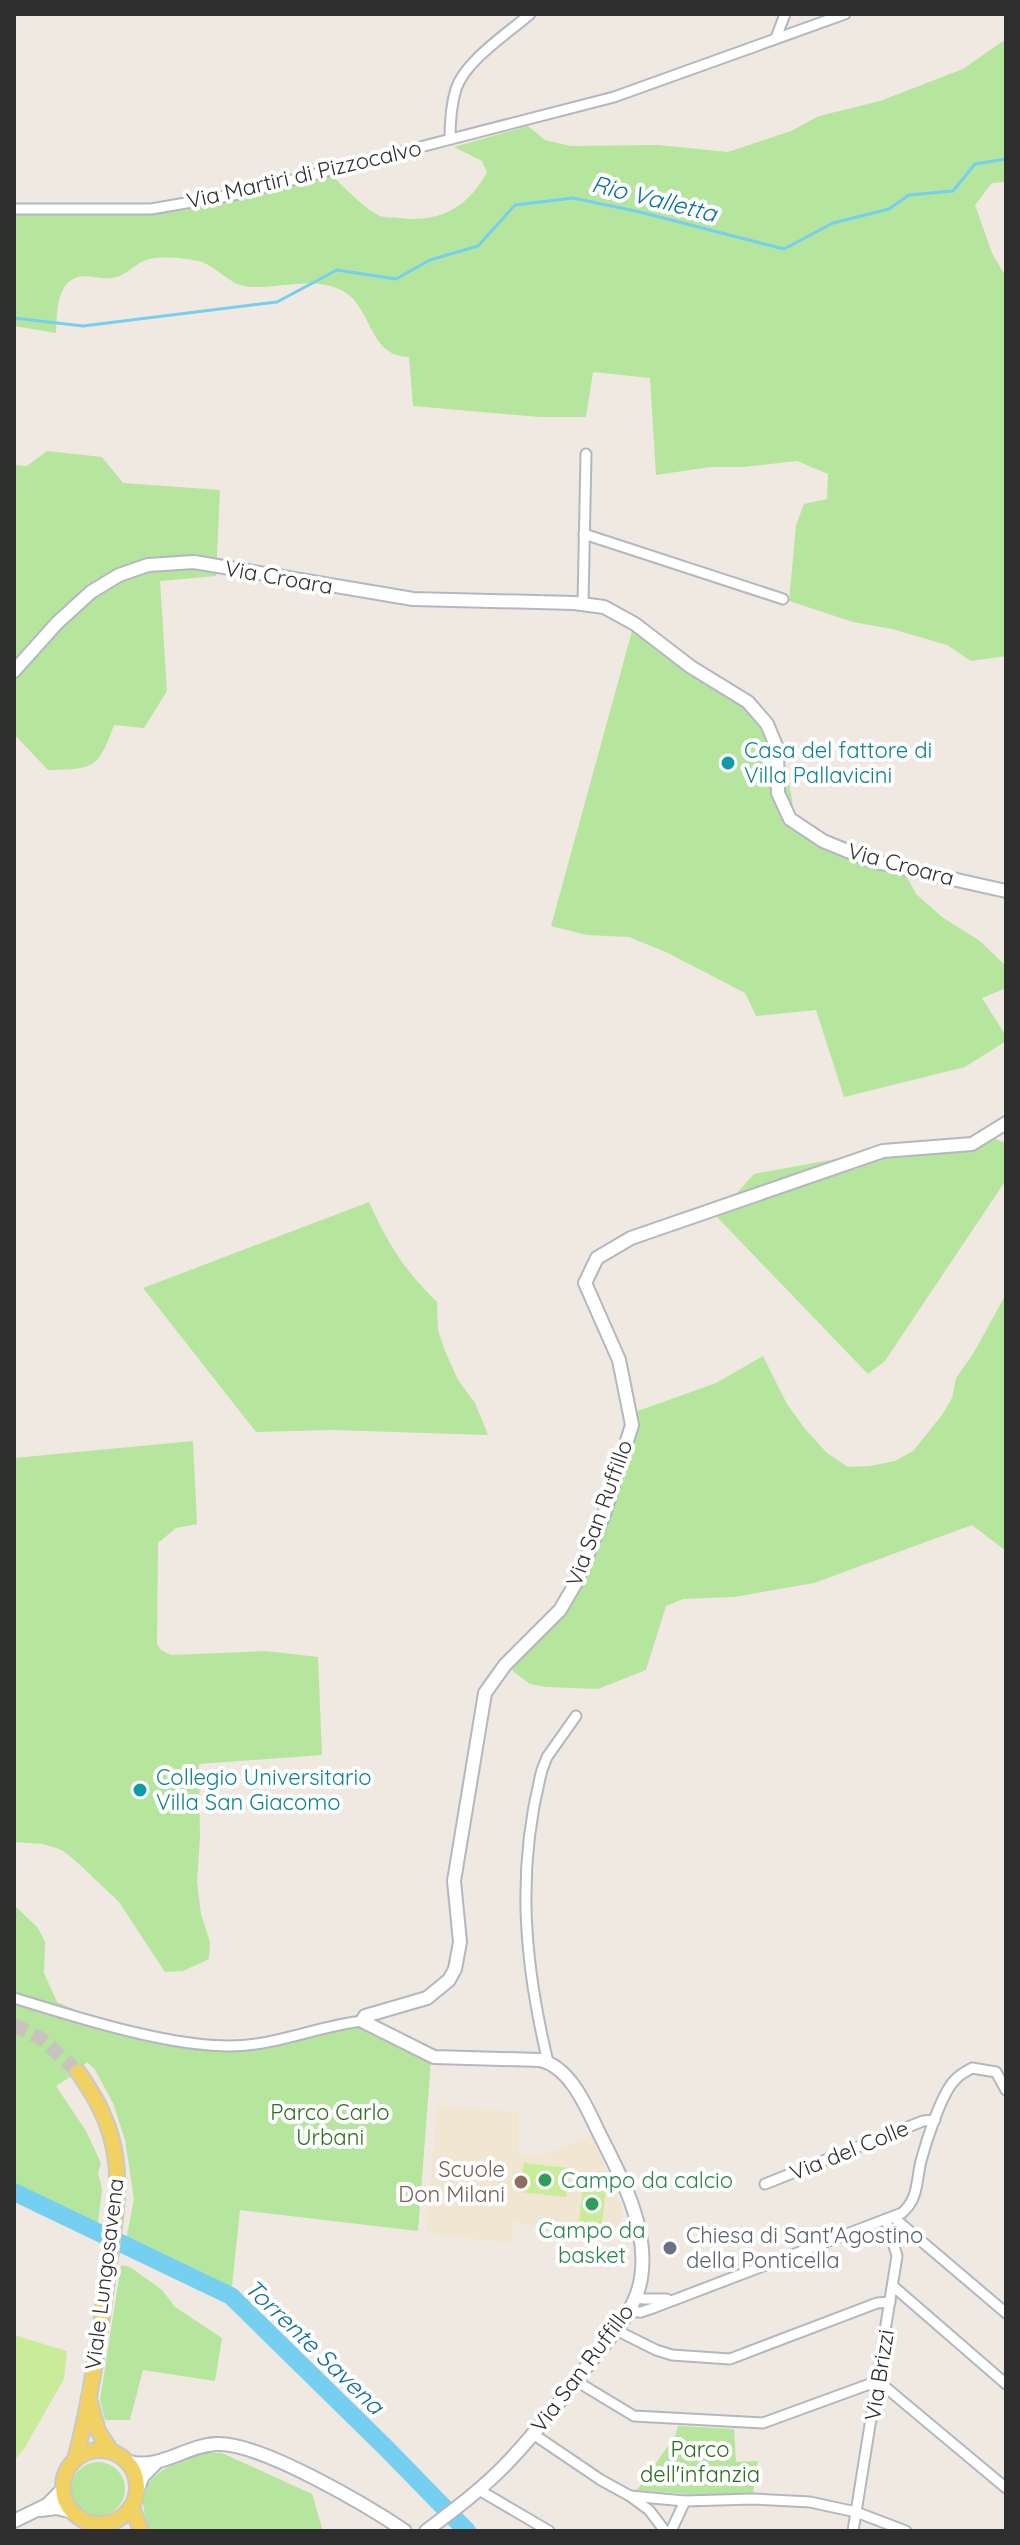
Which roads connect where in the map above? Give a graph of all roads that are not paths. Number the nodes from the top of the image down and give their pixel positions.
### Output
1 (530, 14) edge
2 (785, 14) edge
3 (845, 14) edge
4 (776, 38) junction
5 (450, 139) junction
6 (14, 209) edge
7 (586, 454) dead end
8 (584, 534) junction
9 (783, 599) dead end
10 (583, 604) junction
11 (14, 671) edge
12 (1006, 891) edge
13 (1006, 1123) edge
14 (576, 1716) dead end
15 (14, 1998) edge
16 (362, 2021) junction
17 (548, 2062) junction
18 (78, 2072) tunnel mouth
19 (1006, 2090) edge
20 (935, 2120) junction
21 (765, 2184) dead end
22 (889, 2218) junction
23 (893, 2286) junction
24 (636, 2296) junction
25 (675, 2299) junction
26 (890, 2302) junction
27 (629, 2312) junction
28 (1006, 2313) edge
29 (616, 2330) junction
30 (576, 2381) junction
31 (878, 2381) junction
32 (1006, 2384) edge
33 (89, 2390) junction
34 (533, 2434) junction
35 (111, 2451) junction
36 (75, 2460) junction
37 (129, 2462) junction
38 (157, 2462) junction
39 (138, 2488) junction
40 (1006, 2488) edge
41 (63, 2489) junction
42 (479, 2490) junction
43 (630, 2496) junction
44 (685, 2501) junction
45 (132, 2508) junction
46 (38, 2511) junction
47 (73, 2512) junction
48 (856, 2512) junction
49 (14, 2521) edge
50 (109, 2524) junction
51 (127, 2531) edge
52 (141, 2531) edge
53 (405, 2531) edge
54 (426, 2531) edge
55 (549, 2531) edge
56 (665, 2531) edge
57 (671, 2531) edge
58 (853, 2531) edge
59 (906, 2531) edge

1 - 5 street, Via Martiri di Pizzocalvo
2 - 4 street
3 - 4 street, Via Martiri di Pizzocalvo
4 - 5 street, Via Martiri di Pizzocalvo
5 - 6 street, Via Martiri di Pizzocalvo
7 - 8 street
8 - 9 street
8 - 10 street
10 - 11 street, Via Croara
10 - 12 street, Via Croara
13 - 16 street, Via San Ruffillo
14 - 17 street
15 - 16 street
16 - 17 street
17 - 24 street, Via San Ruffillo
18 - 33 main road, Viale Lungosavena
19 - 20 street, Via del Colle
20 - 21 street, Via del Colle
20 - 22 street, Via del Colle
22 - 23 street, Via Brizzi
22 - 25 street, Via del Colle
22 - 28 street
23 - 26 street, Via Brizzi
23 - 32 street
24 - 25 street, Via del Colle
24 - 27 street, Via San Ruffillo
25 - 27 street, Via del Colle
26 - 29 street
26 - 31 street, Via Brizzi
27 - 29 street, Via San Ruffillo
29 - 30 street, Via San Ruffillo
30 - 31 street
30 - 34 street, Via San Ruffillo
31 - 40 street
31 - 48 street, Via Brizzi
33 - 35 main road, Viale Lungosavena
33 - 36 main road, Viale Lungosavena
34 - 42 street, Via San Ruffillo
34 - 43 street
35 - 36 main road
35 - 37 main road
36 - 41 main road
37 - 38 street
37 - 39 main road
38 - 39 street
38 - 53 street
39 - 45 main road
41 - 46 street
41 - 47 main road
42 - 54 street, Via San Ruffillo
42 - 55 street
43 - 44 street
43 - 56 street
44 - 48 street
44 - 57 street
45 - 50 main road
45 - 52 main road
46 - 47 street
46 - 49 street
47 - 50 main road
48 - 58 street, Via Brizzi
48 - 59 street
50 - 51 main road

